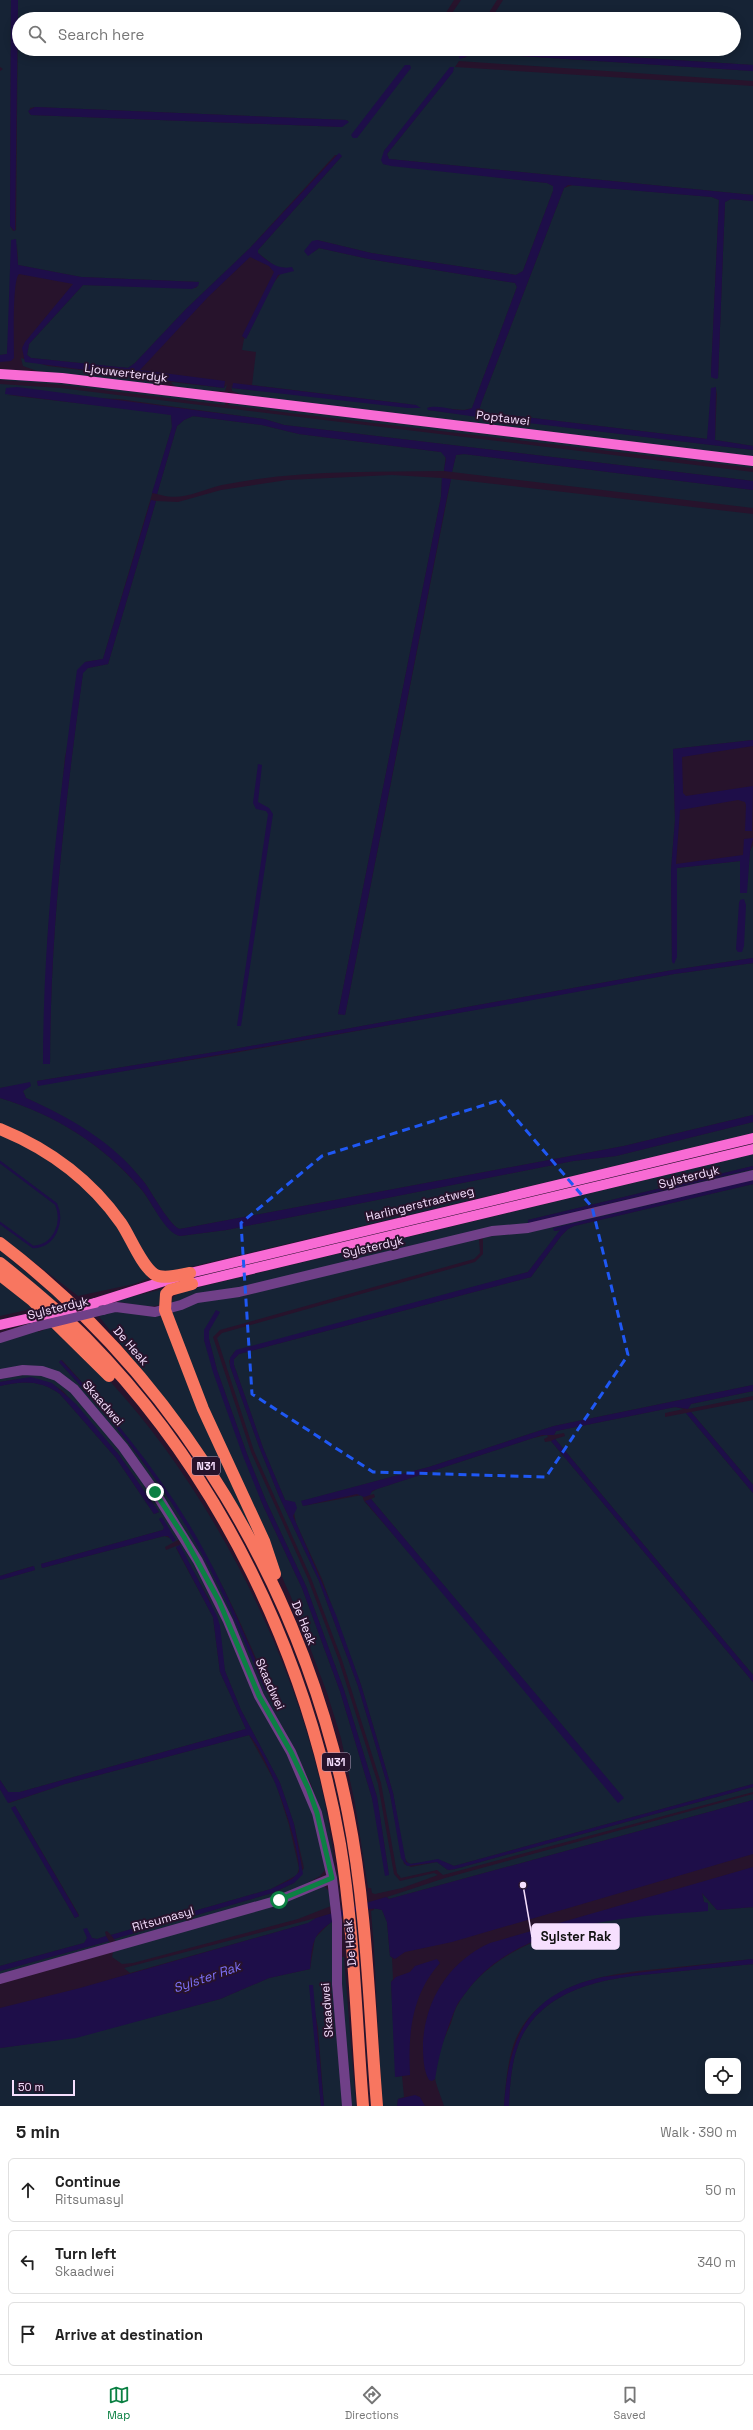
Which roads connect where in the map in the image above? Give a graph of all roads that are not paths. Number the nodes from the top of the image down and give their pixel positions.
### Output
1 (0, 374) edge
2 (250, 401) joint
3 (753, 461) edge
4 (0, 1129) edge
5 (753, 1138) edge
6 (753, 1149) edge
7 (753, 1174) edge
8 (0, 1243) edge
9 (0, 1263) edge
10 (0, 1275) edge
11 (191, 1279) junction
12 (165, 1310) junction
13 (0, 1325) edge
14 (0, 1338) edge
15 (0, 1374) edge
16 (180, 1452) junction
17 (295, 1633) junction
18 (332, 1878) junction
19 (341, 1901) junction
20 (343, 1920) junction
21 (0, 1979) edge
22 (347, 2106) edge
23 (363, 2106) edge
24 (377, 2106) edge

1 - 2 main road, Ljouwerterdyk
2 - 3 main road, Poptawei
4 - 11 highway
5 - 11 main road, Harlingerstraatweg
6 - 11 main road, Harlingerstraatweg
7 - 12 street, Sylsterdyk
8 - 17 highway, De Heak / N31
9 - 16 highway, De Heak / N31
10 - 16 highway, N31
11 - 12 highway
11 - 13 main road, Harlingerstraatweg, bridge
12 - 14 street, Sylsterdyk, bridge
12 - 17 highway, N31
15 - 18 street, Skaadwei
16 - 19 highway, De Heak / N31
17 - 24 highway, De Heak / N31
18 - 19 street, Skaadwei
18 - 21 street, Ritsumasyl
19 - 20 highway, De Heak / N31
20 - 22 street, Skaadwei
20 - 23 highway, De Heak / N31

